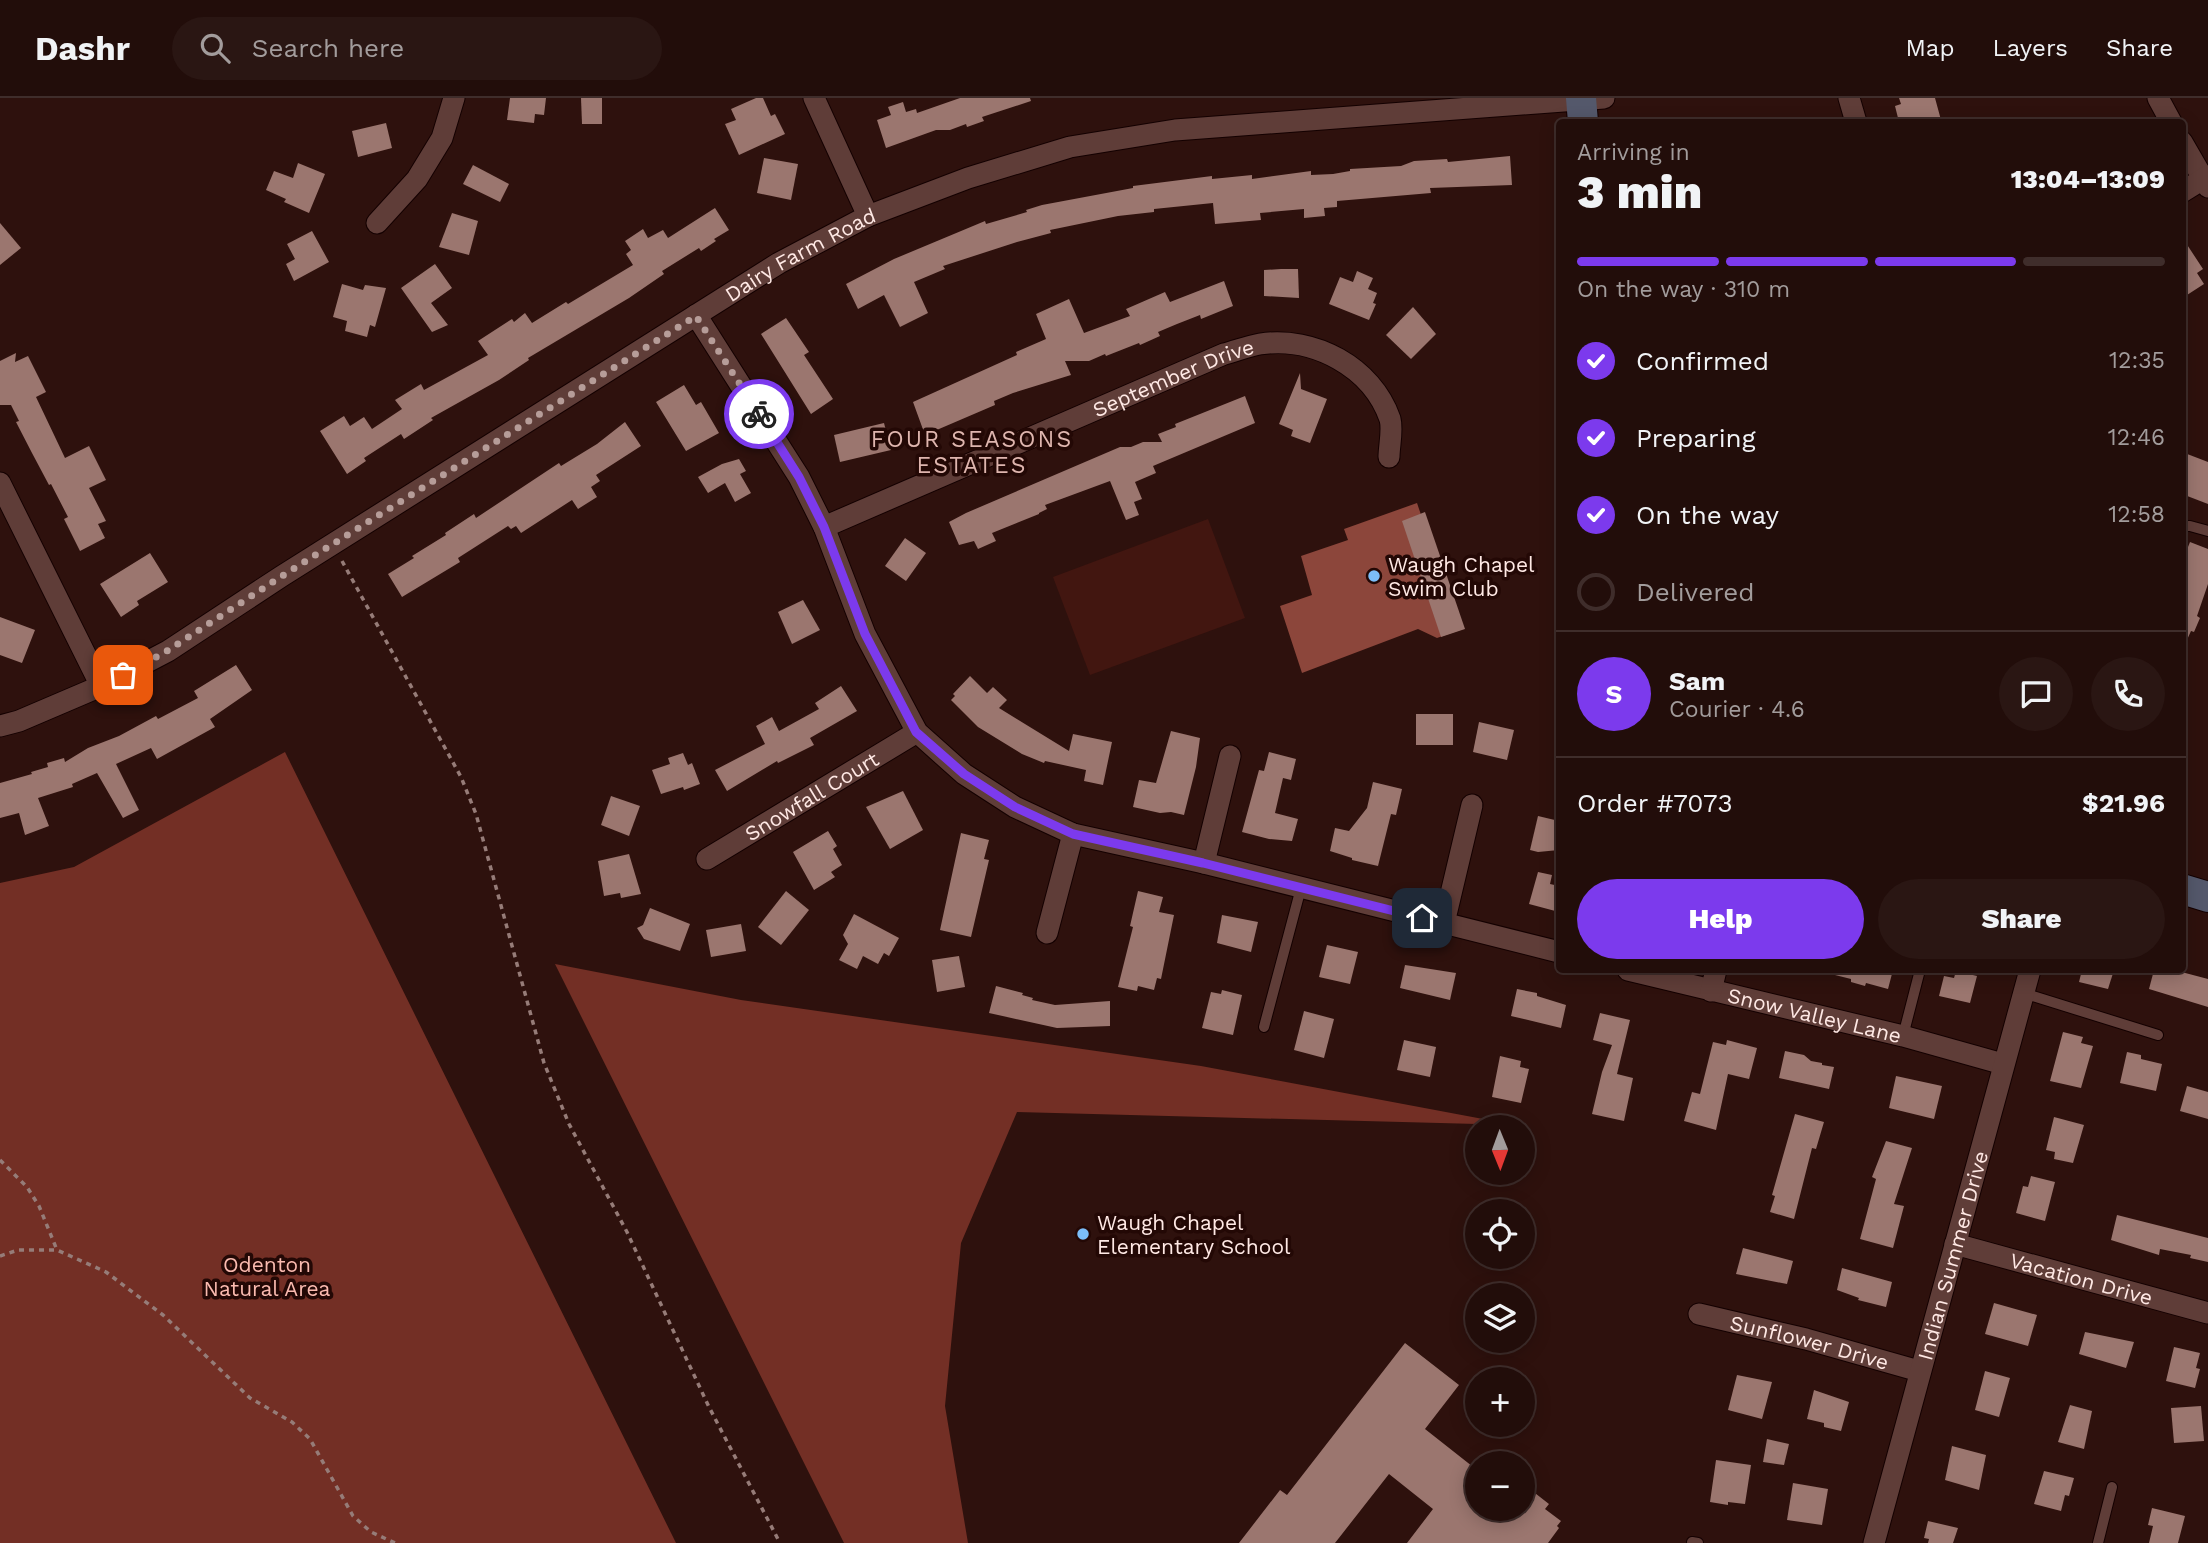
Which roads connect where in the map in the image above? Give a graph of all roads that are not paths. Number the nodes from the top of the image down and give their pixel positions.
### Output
1 (454, 98) edge
2 (814, 98) edge
3 (1849, 98) edge
4 (2158, 98) edge
5 (1588, 105) edge
6 (1326, 108) edge
7 (1855, 119) edge
8 (2169, 119) edge
9 (2186, 148) edge
10 (2206, 181) edge
11 (2186, 190) edge
12 (868, 216) junction
13 (377, 223) dead end
14 (696, 316) junction
15 (1389, 457) dead end
16 (1, 485) edge
17 (2186, 526) edge
18 (824, 527) junction
19 (2208, 531) edge
20 (101, 686) junction
21 (0, 726) edge
22 (916, 732) junction
23 (1230, 757) dead end
24 (1472, 805) dead end
25 (1073, 834) junction
26 (707, 859) dead end
27 (1203, 863) junction
28 (1301, 888) junction
29 (2186, 891) edge
30 (2208, 897) edge
31 (1444, 923) junction
32 (1048, 933) dead end
33 (1556, 951) edge
34 (1640, 973) edge
35 (1715, 973) edge
36 (1919, 973) edge
37 (2028, 973) edge
38 (1711, 990) junction
39 (2023, 993) junction
40 (1265, 1027) dead end
41 (2158, 1035) dead end
42 (1903, 1036) junction
43 (2003, 1063) junction
44 (1955, 1244) junction
45 (2208, 1313) edge
46 (1699, 1314) dead end
47 (1919, 1371) junction
48 (2112, 1487) dead end
49 (1874, 1543) edge
50 (2098, 1543) edge

1 - 13 street
2 - 12 street
3 - 7 street
4 - 8 street
5 - 6 street, Dairy Farm Road
6 - 12 street, Dairy Farm Road
9 - 10 street
10 - 11 street
12 - 14 street, Dairy Farm Road
14 - 18 street
14 - 20 street, Dairy Farm Road
15 - 18 street, September Drive
16 - 20 street
17 - 19 lane
18 - 22 street
20 - 21 street, Dairy Farm Road
22 - 25 street
22 - 26 street, Snowfall Court
23 - 27 street
24 - 31 street
25 - 27 street
25 - 32 street
27 - 28 street
28 - 31 street
28 - 40 lane
29 - 30 main road
31 - 33 street
34 - 38 street, Snow Valley Lane
35 - 38 street
36 - 42 lane
37 - 39 street, Indian Summer Drive
38 - 42 street, Snow Valley Lane
39 - 41 lane
39 - 43 street, Indian Summer Drive
42 - 43 street, Snow Valley Lane
43 - 44 street, Indian Summer Drive
44 - 45 street, Vacation Drive
44 - 47 street, Indian Summer Drive
46 - 47 street, Sunflower Drive
47 - 49 street, Indian Summer Drive
48 - 50 lane

